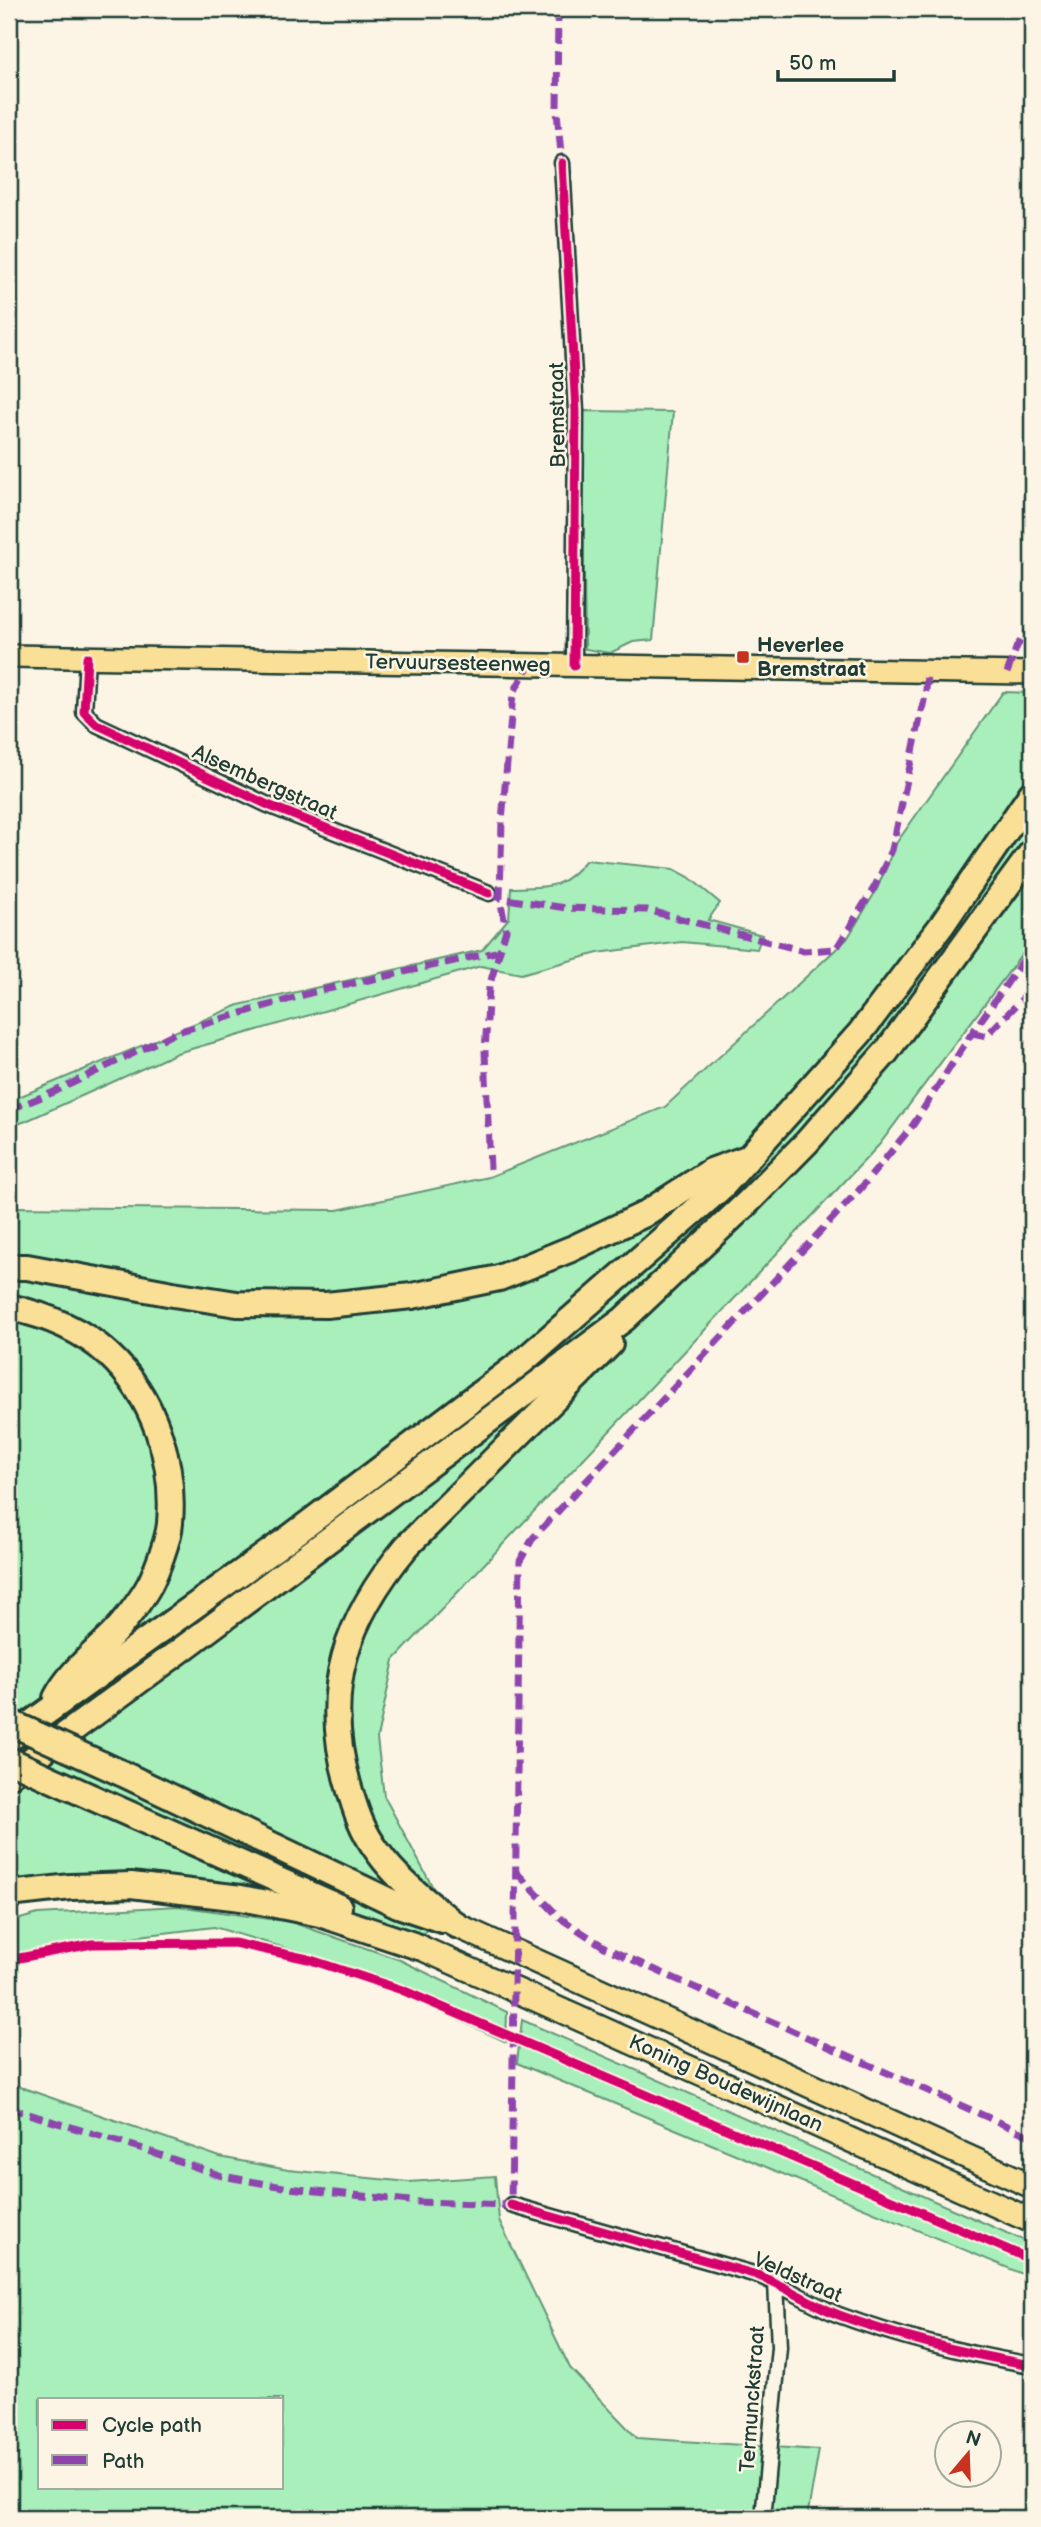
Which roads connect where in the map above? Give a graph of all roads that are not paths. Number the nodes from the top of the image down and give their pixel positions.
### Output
1 (562, 163) dead end
2 (9, 656) edge
3 (87, 657) junction
4 (574, 666) junction
5 (1032, 673) edge
6 (1032, 793) edge
7 (1032, 852) edge
8 (488, 893) dead end
9 (748, 1157) junction
10 (9, 1267) edge
11 (9, 1307) edge
12 (624, 1319) junction
13 (50, 1711) junction
14 (9, 1722) edge
15 (9, 1739) edge
16 (9, 1760) edge
17 (9, 1776) edge
18 (9, 1894) edge
19 (456, 1925) junction
20 (419, 1947) junction
21 (1032, 2186) edge
22 (510, 2205) dead end
23 (1032, 2221) edge
24 (776, 2282) junction
25 (1032, 2365) edge
26 (763, 2518) edge

1 - 4 street, Bremstraat
2 - 3 main road, Tervuursesteenweg
3 - 4 main road, Tervuursesteenweg
3 - 8 street, Alsembergstraat
4 - 5 main road, Tervuursesteenweg
6 - 9 highway
7 - 12 highway
9 - 10 highway
9 - 13 highway
11 - 13 highway
12 - 17 highway
12 - 19 highway
13 - 15 highway
14 - 19 highway, bridge
16 - 20 highway, bridge
18 - 20 highway
19 - 21 highway, Koning Boudewijnlaan
20 - 23 highway, Koning Boudewijnlaan
22 - 24 street, Veldstraat
24 - 25 street, Veldstraat
24 - 26 street, Termunckstraat

